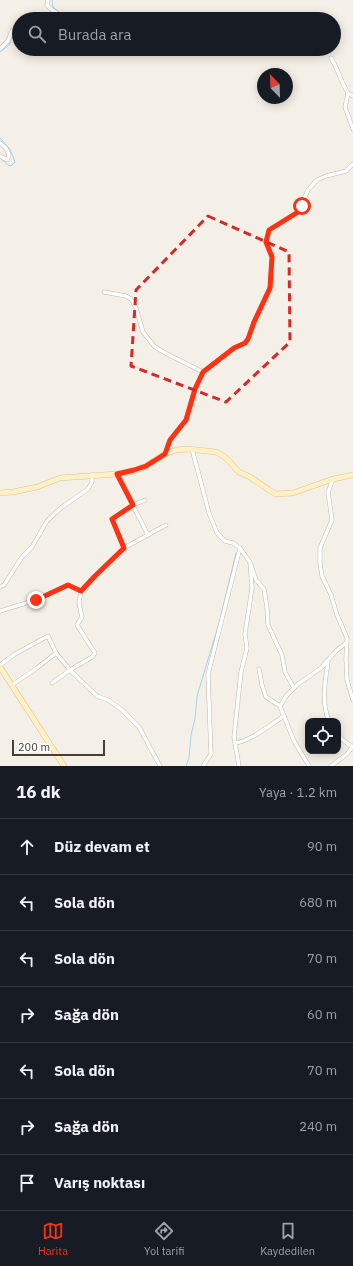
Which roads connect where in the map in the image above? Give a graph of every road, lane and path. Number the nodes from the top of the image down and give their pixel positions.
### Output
1 (48, 0) edge
2 (56, 12) edge
3 (12, 31) edge
4 (0, 49) edge
5 (331, 58) dead end
6 (348, 93) junction
7 (353, 96) edge
8 (353, 129) edge
9 (0, 143) edge
10 (0, 156) edge
11 (353, 164) edge
12 (104, 292) dead end
13 (203, 372) junction
14 (192, 449) junction
15 (165, 454) junction
16 (117, 474) junction
17 (353, 475) edge
18 (92, 476) junction
19 (333, 479) junction
20 (0, 493) edge
21 (146, 500) dead end
22 (133, 505) junction
23 (166, 525) dead end
24 (148, 535) junction
25 (124, 548) junction
26 (240, 548) junction
27 (250, 562) junction
28 (0, 587) edge
29 (81, 591) junction
30 (0, 611) edge
31 (347, 642) junction
32 (56, 653) junction
33 (328, 661) junction
34 (0, 666) edge
35 (260, 669) dead end
36 (70, 670) junction
37 (52, 683) dead end
38 (12, 685) junction
39 (294, 688) junction
40 (353, 700) edge
41 (280, 706) junction
42 (284, 716) junction
43 (328, 718) edge
44 (341, 738) edge
45 (235, 743) junction
46 (353, 747) edge
47 (64, 766) edge
48 (160, 766) edge
49 (203, 766) edge
50 (239, 766) edge
51 (309, 766) edge
52 (331, 766) edge

1 - 2 street
3 - 4 street
5 - 6 street
6 - 7 street
6 - 8 street
9 - 10 street
11 - 13 street
12 - 13 street
13 - 15 street
14 - 15 street
14 - 19 street
14 - 26 street
15 - 16 street
16 - 18 street
16 - 22 street
17 - 19 street
18 - 20 street
18 - 28 street
19 - 31 street
21 - 22 street
22 - 24 street
22 - 25 street
23 - 24 street
24 - 25 street
25 - 29 street
26 - 27 street
26 - 49 street
27 - 39 street
27 - 45 street
29 - 30 street
29 - 36 street
31 - 33 street
31 - 40 street
32 - 34 street
32 - 36 street
32 - 38 street
33 - 39 street
33 - 43 street
34 - 38 street
35 - 41 street
36 - 37 street
36 - 48 street
38 - 47 street
39 - 41 street
41 - 42 street
42 - 45 street
42 - 51 street
44 - 46 street
45 - 50 street
46 - 52 street

